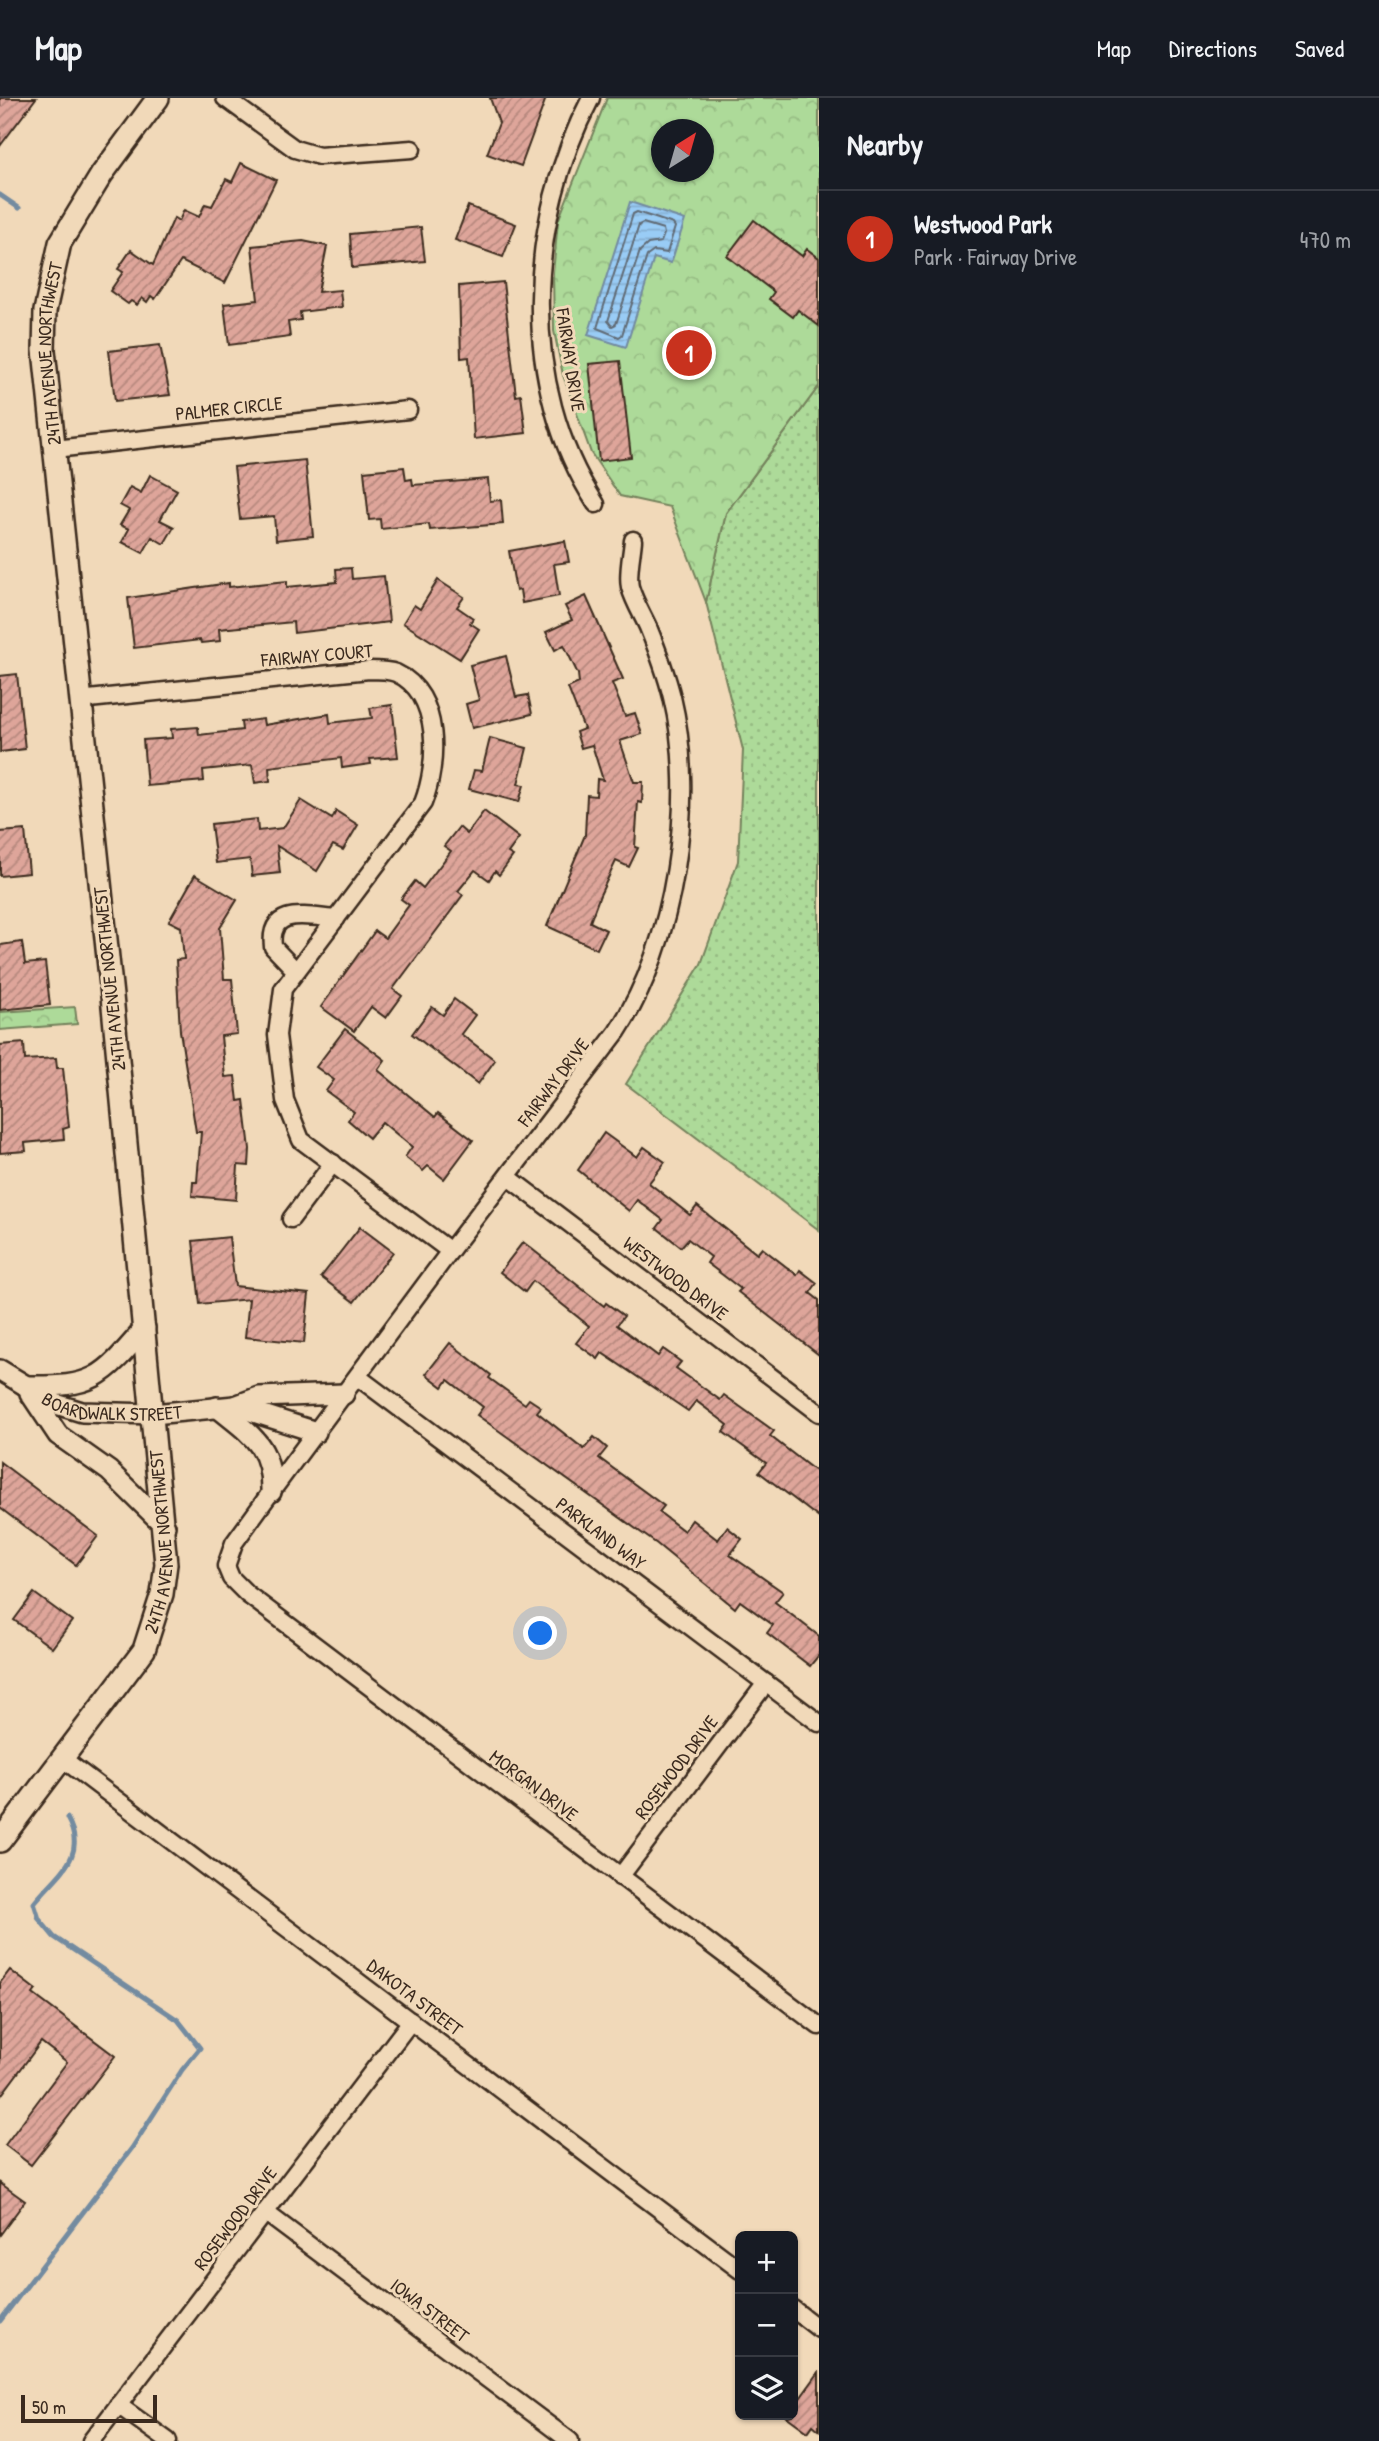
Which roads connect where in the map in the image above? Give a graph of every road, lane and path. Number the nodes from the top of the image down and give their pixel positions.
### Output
1 (158, 98) edge
2 (225, 98) edge
3 (591, 98) edge
4 (412, 149) dead end
5 (551, 199) junction
6 (566, 206) dead end
7 (408, 410) dead end
8 (55, 449) junction
9 (596, 503) dead end
10 (633, 540) dead end
11 (79, 700) junction
12 (336, 919) junction
13 (296, 971) junction
14 (333, 1163) junction
15 (508, 1177) junction
16 (291, 1219) dead end
17 (450, 1251) junction
18 (145, 1328) junction
19 (0, 1370) edge
20 (358, 1377) junction
21 (26, 1386) junction
22 (344, 1394) junction
23 (226, 1406) junction
24 (819, 1413) edge
25 (153, 1414) junction
26 (316, 1432) junction
27 (271, 1492) junction
28 (164, 1526) junction
29 (227, 1573) joint
30 (766, 1683) junction
31 (819, 1724) edge
32 (63, 1759) junction
33 (0, 1841) edge
34 (620, 1877) junction
35 (411, 2021) junction
36 (819, 2026) edge
37 (266, 2213) junction
38 (735, 2266) edge
39 (798, 2313) edge
40 (819, 2329) edge
41 (118, 2405) junction
42 (91, 2441) edge
43 (169, 2441) edge
44 (569, 2441) edge

1 - 8 main road, 24TH AVENUE NORTHWEST
2 - 4 street
3 - 5 street, FAIRWAY DRIVE
5 - 6 street
5 - 9 street, FAIRWAY DRIVE
7 - 8 street, PALMER CIRCLE
8 - 11 main road, 24TH AVENUE NORTHWEST
10 - 15 street, FAIRWAY DRIVE
11 - 12 street, FAIRWAY COURT
11 - 18 main road, 24TH AVENUE NORTHWEST
12 - 13 street, FAIRWAY COURT
12 - 13 street
13 - 14 street, FAIRWAY COURT
14 - 16 street
14 - 17 street, FAIRWAY COURT
15 - 17 street, FAIRWAY DRIVE
15 - 24 street, WESTWOOD DRIVE
17 - 20 street, FAIRWAY DRIVE
18 - 21 street
18 - 25 main road, 24TH AVENUE NORTHWEST
19 - 21 street, BOARDWALK STREET
20 - 22 street, FAIRWAY DRIVE
20 - 30 street, PARKLAND WAY
21 - 25 street, BOARDWALK STREET
21 - 28 street
22 - 23 street
22 - 26 street, FAIRWAY DRIVE
23 - 25 street, BOARDWALK STREET
23 - 26 street
23 - 27 street
25 - 28 main road, 24TH AVENUE NORTHWEST
26 - 27 street, FAIRWAY DRIVE
27 - 29 street, FAIRWAY DRIVE
28 - 32 main road, 24TH AVENUE NORTHWEST
29 - 34 street, MORGAN DRIVE
30 - 31 street, PARKLAND WAY
30 - 34 street, ROSEWOOD DRIVE
32 - 33 main road, 24TH AVENUE NORTHWEST
32 - 35 street, DAKOTA STREET
34 - 36 street, MORGAN DRIVE
35 - 37 street, ROSEWOOD DRIVE
35 - 38 street, DAKOTA STREET
37 - 41 street, ROSEWOOD DRIVE
37 - 44 street, IOWA STREET
39 - 40 street
41 - 42 street, ROSEWOOD DRIVE
41 - 43 street

